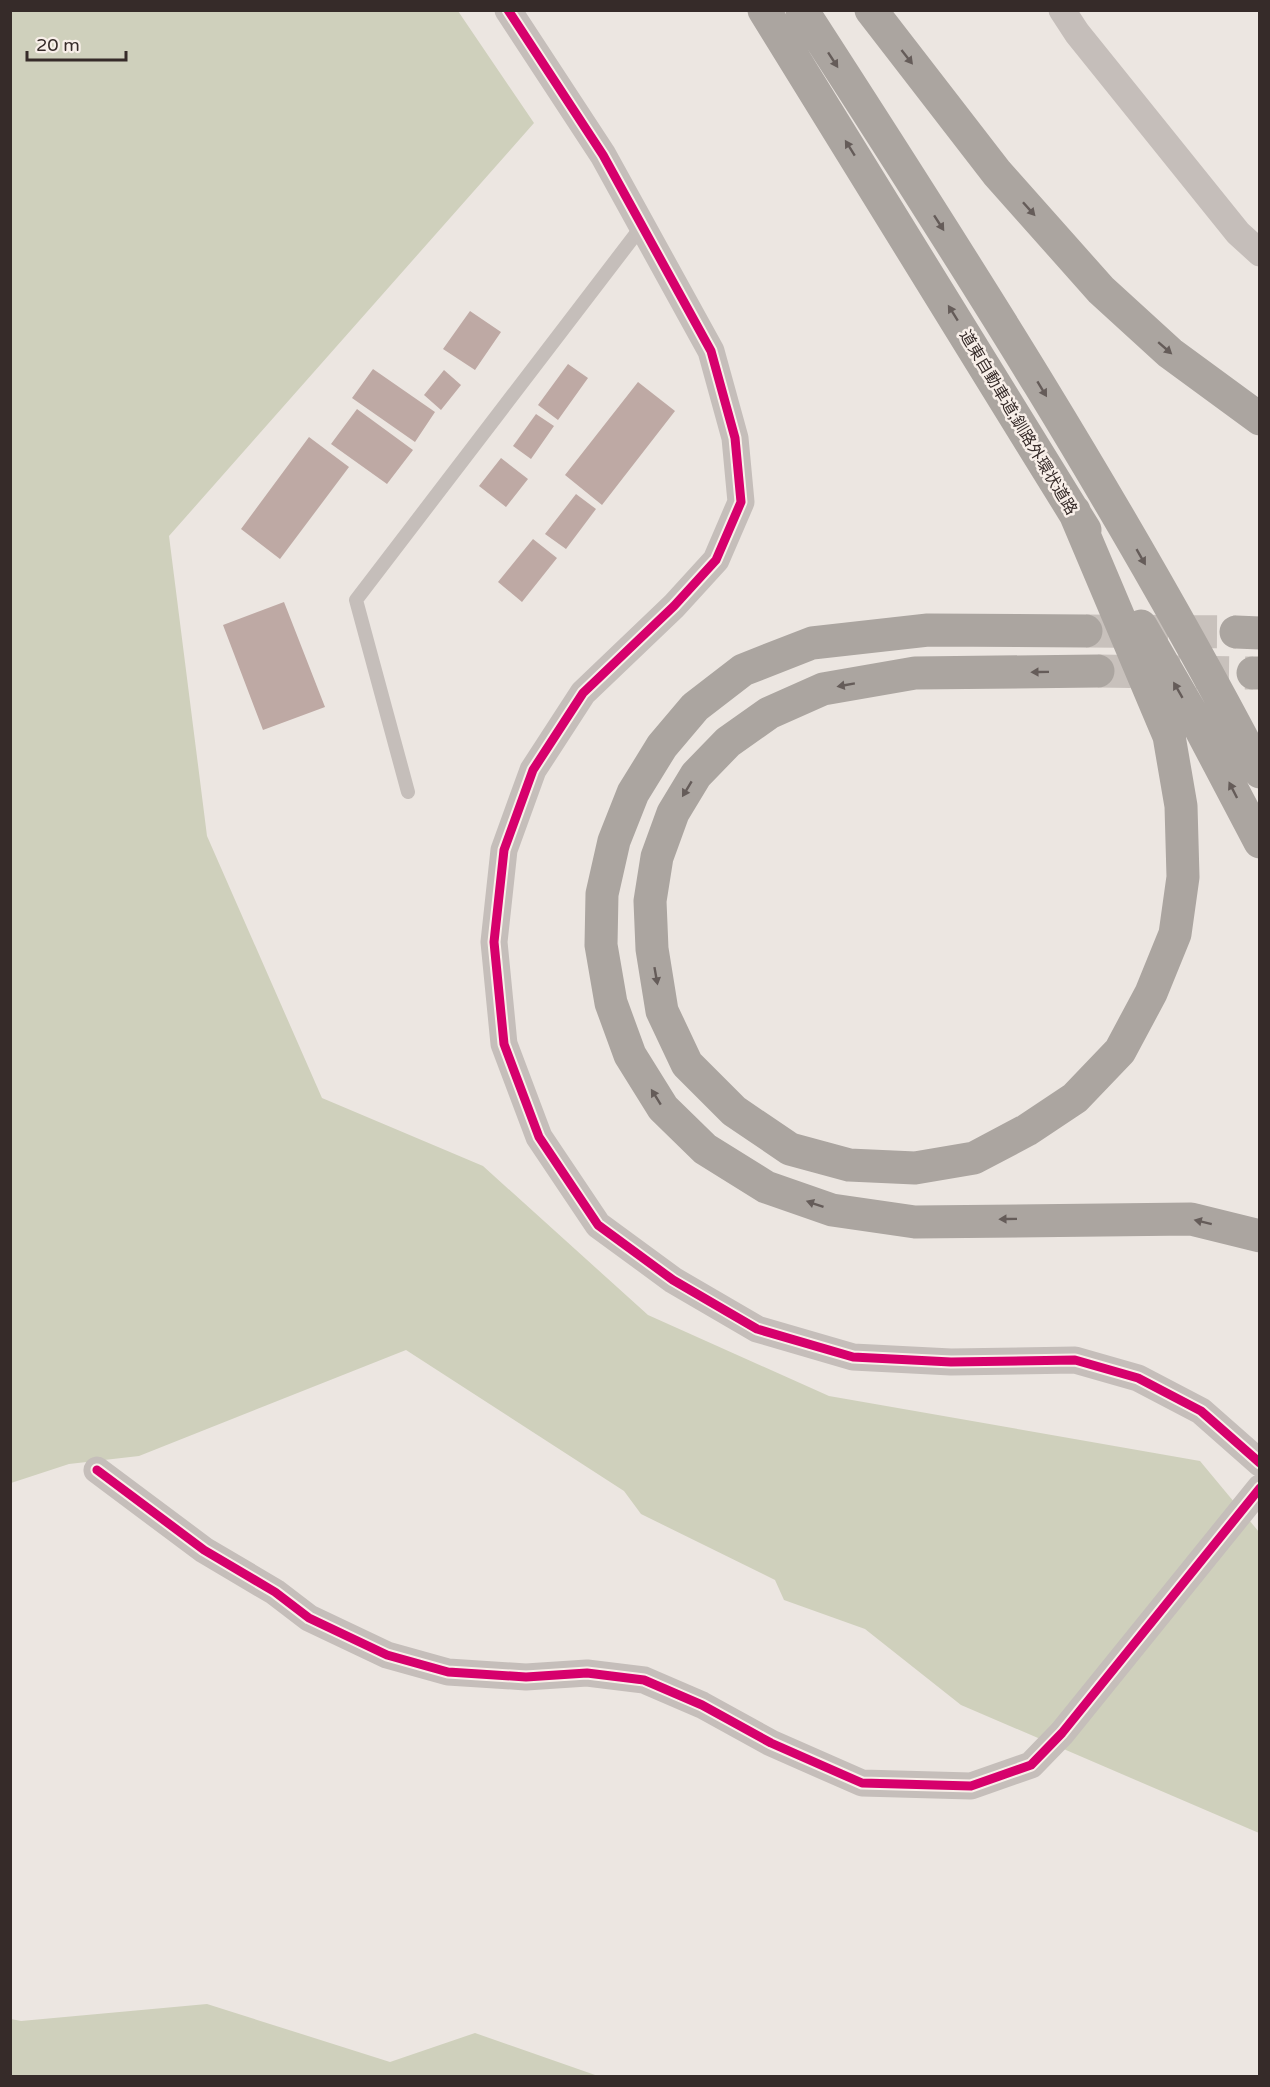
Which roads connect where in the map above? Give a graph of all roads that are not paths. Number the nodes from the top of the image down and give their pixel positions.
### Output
1 (508, 10) edge
2 (764, 10) edge
3 (802, 10) edge
4 (871, 10) edge
5 (1062, 10) edge
6 (642, 226) junction
7 (1260, 253) edge
8 (1260, 419) edge
9 (1074, 512) junction
10 (1086, 632) tunnel mouth
11 (1098, 671) tunnel mouth
12 (1260, 772) edge
13 (408, 792) dead end
14 (1260, 842) edge
15 (1260, 1236) edge
16 (1260, 1463) edge
17 (97, 1470) dead end
18 (1260, 1488) edge

1 - 6 street
9 -> 2 highway, 道東自動車道;釧路外環状道路
3 -> 12 highway
4 -> 8 highway
5 - 7 street
6 - 13 lane
6 - 16 street
11 -> 9 highway
14 -> 9 highway, 道東自動車道;釧路外環状道路
15 -> 10 highway
17 - 18 street

